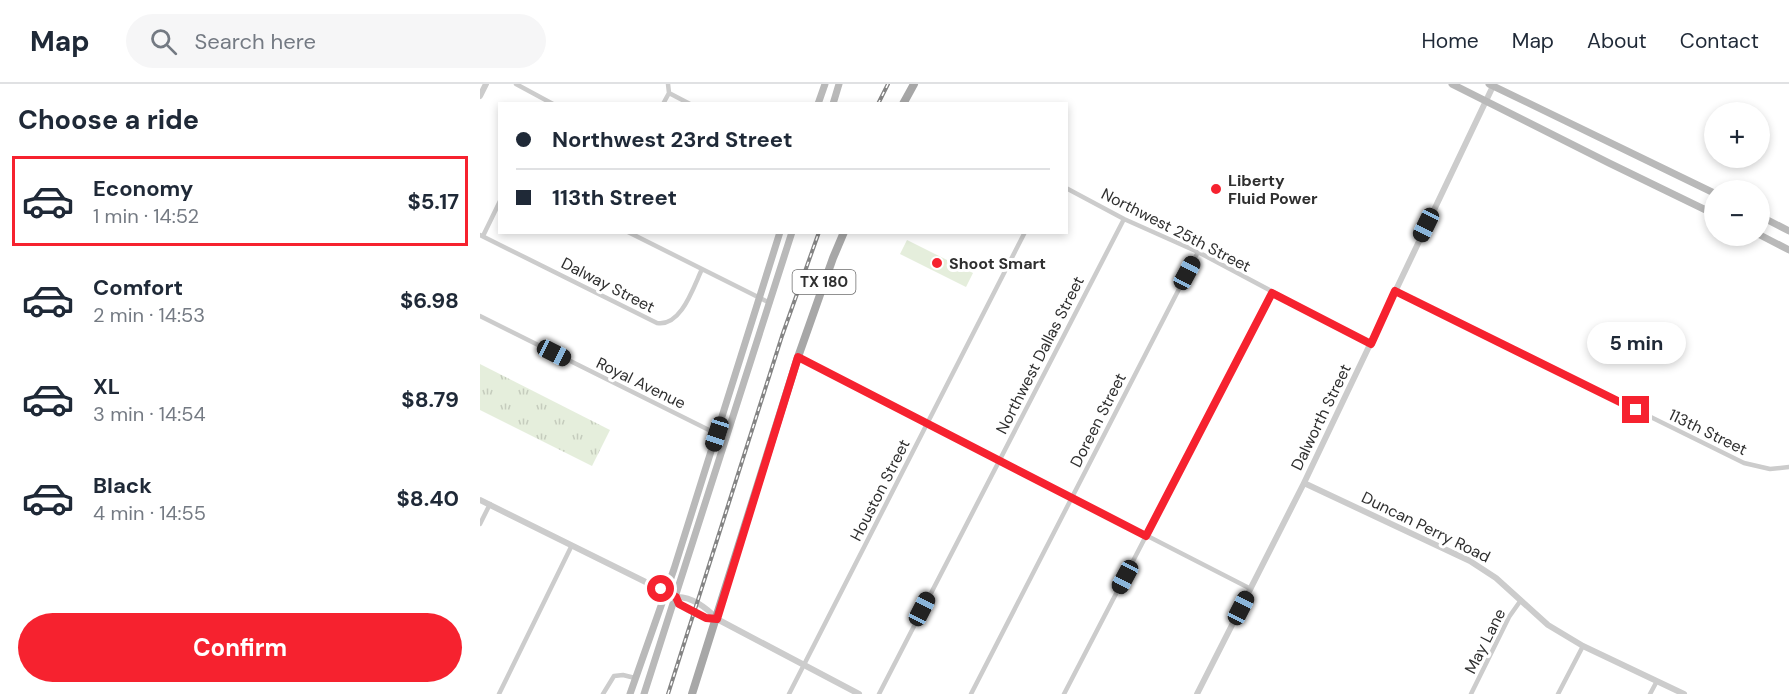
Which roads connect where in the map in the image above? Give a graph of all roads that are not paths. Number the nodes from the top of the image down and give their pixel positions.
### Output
1 (486, 84) edge
2 (516, 84) edge
3 (668, 84) edge
4 (825, 84) edge
5 (839, 84) edge
6 (914, 84) edge
7 (1452, 84) edge
8 (1492, 85) edge
9 (669, 93) junction
10 (480, 96) edge
11 (1486, 101) junction
12 (550, 102) edge
13 (664, 102) edge
14 (686, 102) edge
15 (819, 102) edge
16 (834, 102) edge
17 (905, 102) edge
18 (1704, 188) edge
19 (1068, 189) edge
20 (498, 205) edge
21 (1704, 209) edge
22 (1124, 219) junction
23 (1770, 221) edge
24 (1789, 231) edge
25 (632, 234) edge
26 (779, 234) edge
27 (791, 234) edge
28 (843, 234) edge
29 (1024, 234) edge
30 (481, 235) edge
31 (1770, 240) edge
32 (1789, 250) edge
33 (1198, 252) junction
34 (702, 269) junction
35 (1395, 291) junction
36 (1272, 293) junction
37 (760, 298) junction
38 (770, 303) junction
39 (480, 316) edge
40 (1371, 344) junction
41 (798, 357) junction
42 (927, 424) junction
43 (717, 434) junction
44 (728, 436) junction
45 (999, 460) junction
46 (1789, 467) edge
47 (1304, 483) junction
48 (1072, 498) junction
49 (480, 500) edge
50 (489, 504) junction
51 (692, 510) junction
52 (703, 513) junction
53 (480, 524) edge
54 (1146, 536) junction
55 (571, 547) junction
56 (1251, 589) junction
57 (665, 591) junction
58 (676, 597) junction
59 (1521, 600) junction
60 (717, 619) junction
61 (1583, 646) junction
62 (803, 666) junction
63 (634, 678) junction
64 (1657, 681) junction
65 (499, 694) edge
66 (603, 694) edge
67 (630, 694) edge
68 (644, 694) edge
69 (693, 694) edge
70 (789, 694) edge
71 (859, 694) edge
72 (879, 694) edge
73 (971, 694) edge
74 (1064, 694) edge
75 (1197, 694) edge
76 (1471, 694) edge
77 (1558, 694) edge
78 (1650, 694) edge
79 (1684, 694) edge

1 - 10 street
2 - 12 street
3 - 9 street
4 - 15 main road
5 - 16 main road
6 - 17 main road
7 - 11 main road
8 - 11 street, Dalworth Street
8 - 18 main road
9 - 13 street
9 - 14 street
11 - 21 main road
11 - 35 street, Dalworth Street
19 - 22 street, Northwest 25th Street
20 - 30 street
22 - 33 street, Northwest 25th Street
22 - 45 street, Northwest Dallas Street
23 - 24 main road
25 - 34 street
26 - 37 main road
27 - 38 main road
28 - 41 main road, TX 180
29 - 42 street, Houston Street
30 - 34 street, Dalway Street
31 - 32 main road
33 - 36 street, Northwest 25th Street
33 - 48 street, Doreen Street
34 - 37 street
35 - 40 street, Dalworth Street
35 - 46 street, 113th Street
36 - 40 street, Northwest 25th Street
36 - 54 street
37 - 38 street
37 - 43 main road
38 - 44 main road
39 - 43 street, Royal Avenue
40 - 47 street, Dalworth Street
41 - 42 street
41 - 60 main road, TX 180
42 - 45 street
42 - 62 street, Houston Street
43 - 44 street, Royal Avenue
43 - 51 main road
44 - 52 main road
45 - 48 street
45 - 72 street, Northwest Dallas Street
47 - 56 street, Dalworth Street
47 - 59 street, Duncan Perry Road
48 - 54 street
48 - 73 street, Doreen Street
49 - 50 street
50 - 53 street
50 - 55 street
51 - 52 main road
51 - 57 main road
52 - 58 main road
54 - 56 street
54 - 74 street
55 - 57 street
55 - 65 street
56 - 75 street, Dalworth Street
57 - 58 street
57 - 63 main road
58 - 60 street
58 - 68 main road
59 - 61 street, Duncan Perry Road
59 - 76 street, May Lane
60 - 62 street
60 - 69 main road, TX 180
61 - 64 street, Duncan Perry Road
61 - 77 street
62 - 70 street, Houston Street
62 - 71 street
63 - 66 street
63 - 67 main road
64 - 78 street
64 - 79 street, Duncan Perry Road

